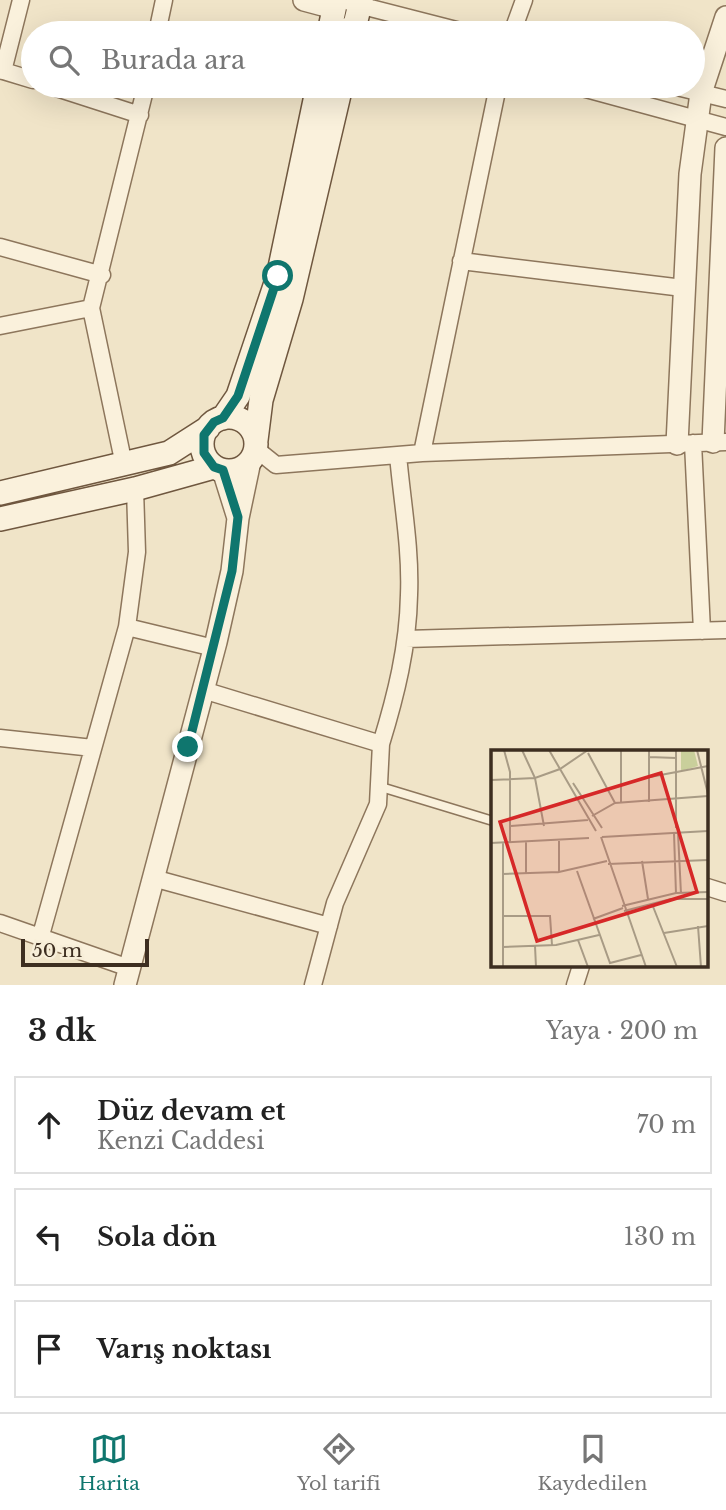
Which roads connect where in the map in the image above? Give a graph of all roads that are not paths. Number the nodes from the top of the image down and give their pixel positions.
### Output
1 (21, 0) edge
2 (164, 0) edge
3 (304, 0) edge
4 (524, 0) edge
5 (360, 2) edge
6 (333, 16) edge
7 (726, 17) edge
8 (160, 21) edge
9 (361, 21) edge
10 (426, 21) edge
11 (516, 21) edge
12 (2, 70) edge
13 (21, 76) edge
14 (705, 81) edge
15 (705, 94) edge
16 (87, 98) edge
17 (144, 98) edge
18 (315, 98) edge
19 (338, 98) edge
20 (495, 98) edge
21 (618, 98) edge
22 (700, 98) edge
23 (726, 99) edge
24 (140, 115) junction
25 (697, 120) junction
26 (726, 127) edge
27 (726, 148) edge
28 (0, 247) edge
29 (461, 261) junction
30 (723, 272) edge
31 (102, 275) junction
32 (683, 288) junction
33 (91, 307) junction
34 (0, 326) edge
35 (215, 423) junction
36 (702, 443) edge
37 (254, 450) junction
38 (422, 453) junction
39 (398, 455) junction
40 (124, 465) junction
41 (218, 468) junction
42 (135, 489) junction
43 (0, 493) edge
44 (238, 517) junction
45 (0, 519) edge
46 (127, 627) junction
47 (726, 629) edge
48 (702, 631) junction
49 (406, 639) junction
50 (214, 648) junction
51 (203, 690) junction
52 (0, 738) edge
53 (380, 744) junction
54 (93, 748) junction
55 (381, 787) junction
56 (491, 820) edge
57 (153, 878) junction
58 (708, 887) edge
59 (726, 893) edge
60 (0, 923) edge
61 (329, 926) junction
62 (41, 935) junction
63 (580, 968) edge
64 (127, 977) edge
65 (313, 985) edge
66 (575, 985) edge

1 - 12 street
2 - 8 street
3 - 6 street
4 - 11 street
5 - 6 street
5 - 9 main road
5 - 10 street
7 - 14 street
12 - 13 street
15 - 23 street
16 - 24 street
17 - 24 street
18 - 35 main road
19 - 37 main road
20 - 29 street
21 - 25 street
22 - 25 street
24 - 31 street
25 - 26 street
25 - 32 street
27 - 30 street
28 - 31 street
29 - 32 street
29 - 38 street
30 - 36 street
31 - 33 street
32 - 36 street
33 - 34 street
33 - 40 street
35 - 37 main road
35 - 40 main road
35 - 41 main road
36 - 38 street
36 - 48 street
37 - 39 street
37 - 41 main road
37 - 44 street
38 - 39 street
39 - 49 street
40 - 43 main road
41 - 42 main road
41 - 44 street
42 - 45 main road
42 - 46 street
44 - 50 street
46 - 50 street
46 - 54 street
47 - 48 street
48 - 49 street
49 - 53 street
50 - 51 street
51 - 53 street
51 - 57 street
52 - 54 street
53 - 55 street
54 - 62 street
55 - 56 lane
55 - 61 street
57 - 61 street
57 - 64 street
58 - 59 street
60 - 62 street
61 - 65 street
62 - 64 street
63 - 66 street

